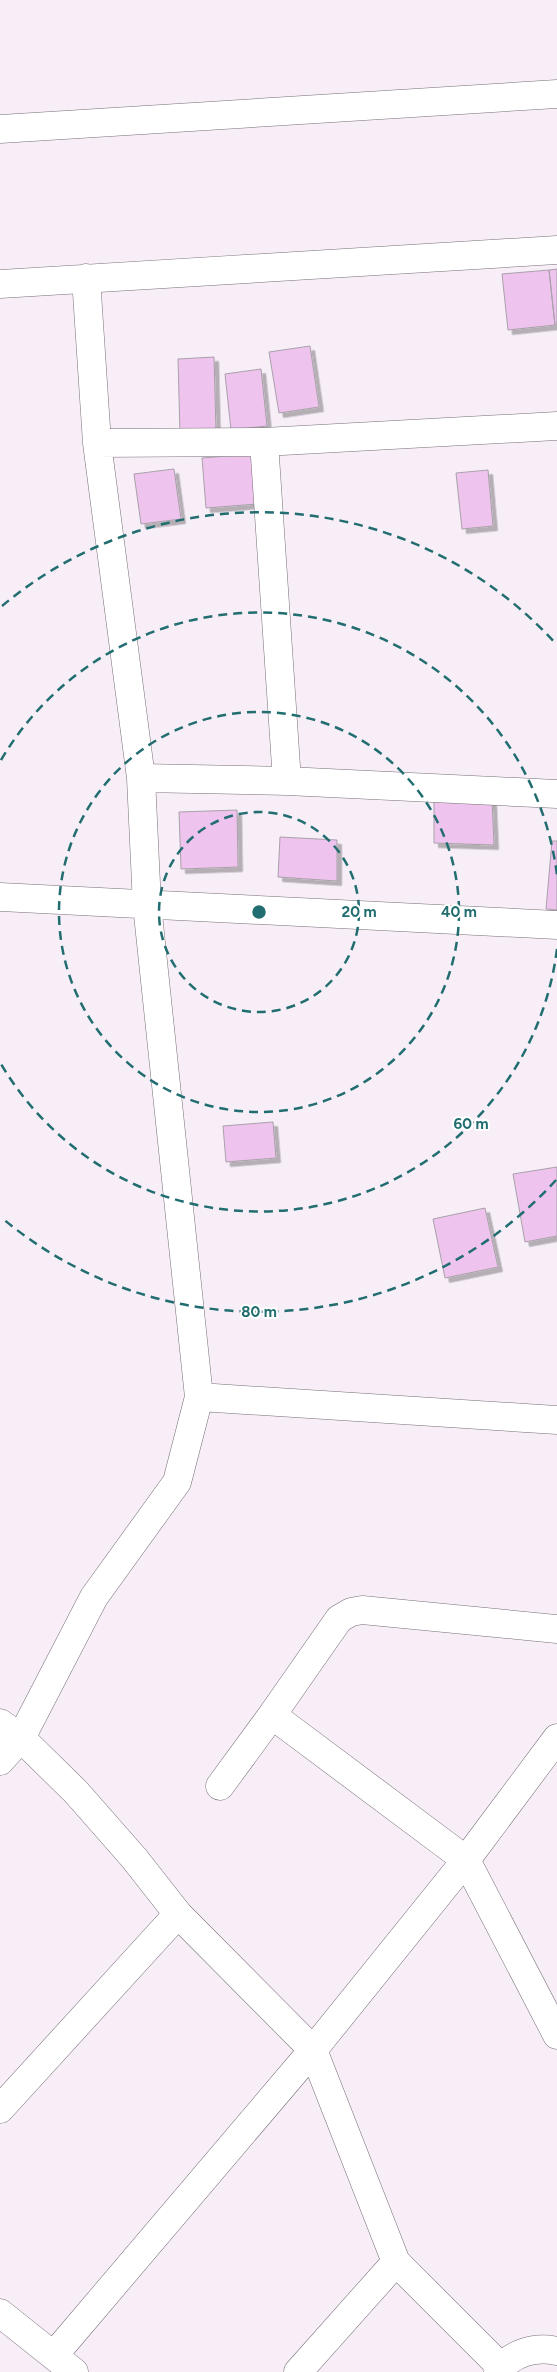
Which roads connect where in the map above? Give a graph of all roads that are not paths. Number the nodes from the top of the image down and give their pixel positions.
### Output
1 (557, 94) edge
2 (0, 129) edge
3 (557, 250) edge
4 (86, 278) junction
5 (0, 284) edge
6 (557, 426) edge
7 (264, 442) junction
8 (97, 443) junction
9 (141, 778) junction
10 (287, 780) junction
11 (557, 794) edge
12 (0, 897) edge
13 (147, 905) junction
14 (557, 925) edge
15 (199, 1397) junction
16 (557, 1420) edge
17 (557, 1629) edge
18 (272, 1715) junction
19 (10, 1731) edge
20 (557, 1738) edge
21 (0, 1761) edge
22 (220, 1786) dead end
23 (466, 1860) junction
24 (178, 1914) junction
25 (557, 2035) edge
26 (313, 2050) junction
27 (0, 2109) edge
28 (396, 2262) junction
29 (0, 2313) edge
30 (557, 2351) edge
31 (64, 2363) edge
32 (500, 2369) edge
33 (298, 2372) edge

1 - 2 street
3 - 4 street
4 - 5 street
4 - 8 street
6 - 7 street
7 - 8 street
7 - 10 street
8 - 9 street
9 - 10 street
9 - 13 street
10 - 11 street
12 - 13 street
13 - 14 street
13 - 15 street
15 - 16 street
15 - 19 street
17 - 18 street
18 - 22 street
18 - 23 street
19 - 21 street
19 - 24 street
20 - 23 street
23 - 25 street
23 - 26 street
24 - 26 street
24 - 27 street
26 - 28 street
26 - 31 street
28 - 32 street
28 - 33 street
29 - 31 street
30 - 32 street

